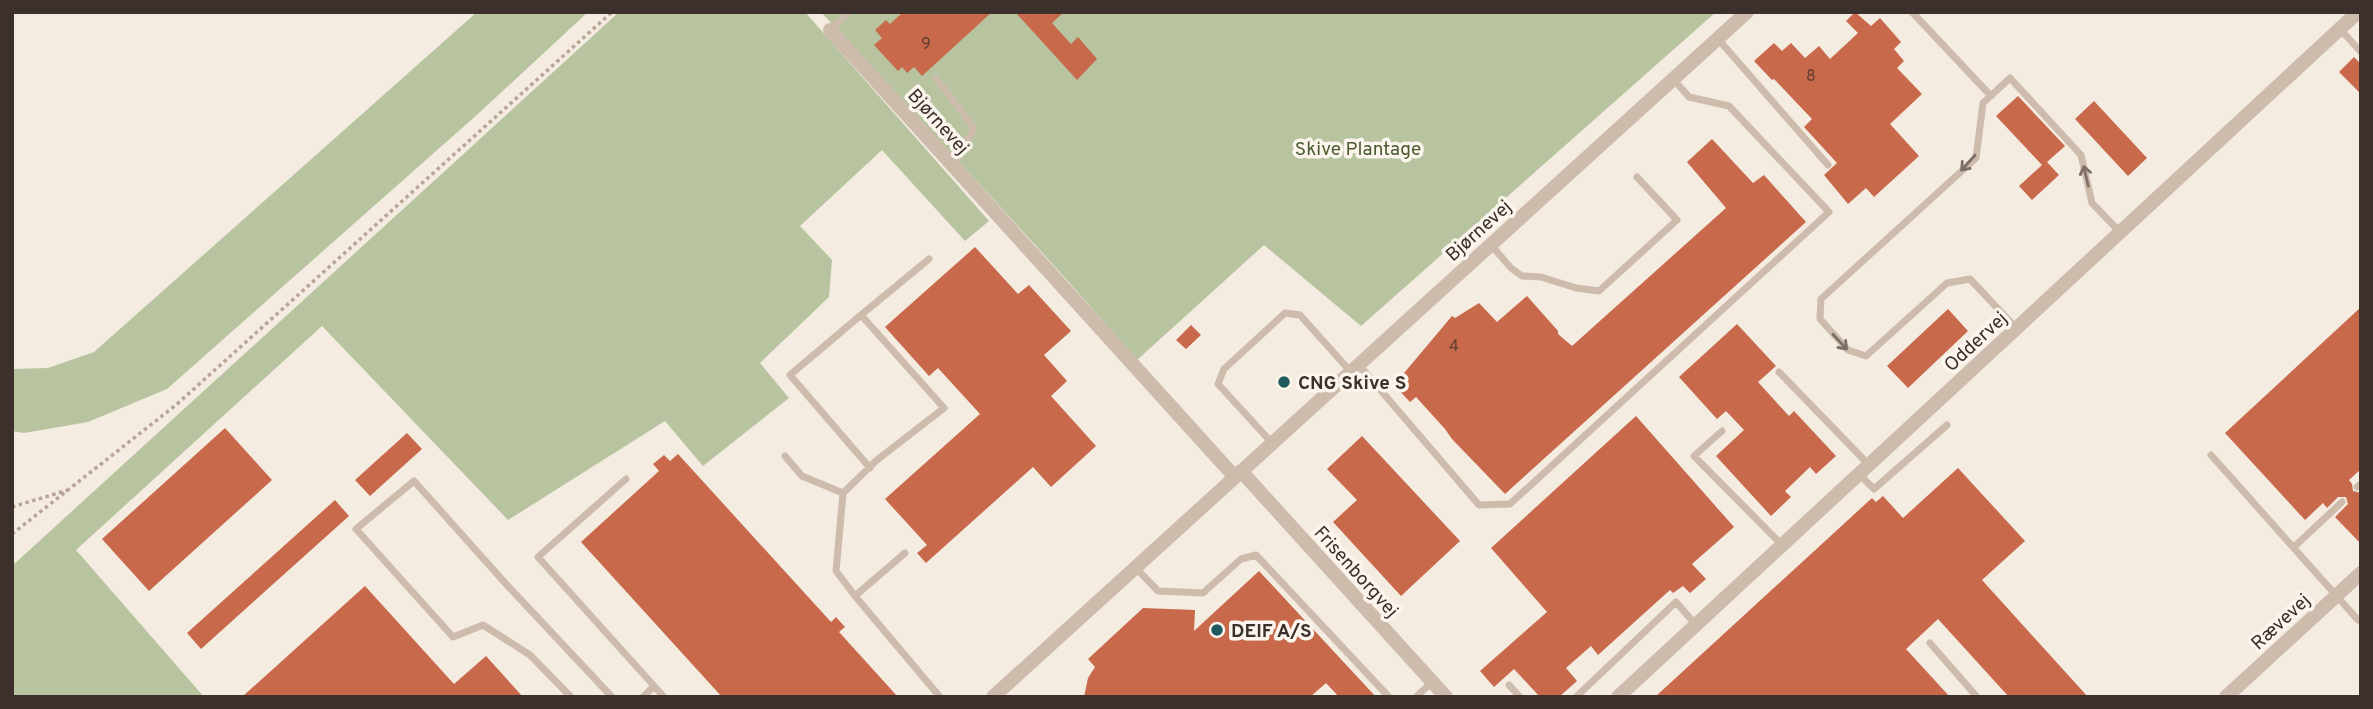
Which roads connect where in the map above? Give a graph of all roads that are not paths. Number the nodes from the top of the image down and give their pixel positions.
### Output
1 (849, 12) edge
2 (1747, 12) edge
3 (1912, 12) edge
4 (2358, 12) edge
5 (2340, 29) junction
6 (830, 30) joint
7 (1717, 39) junction
8 (2361, 52) edge
9 (936, 78) dead end
10 (1674, 79) junction
11 (1991, 96) junction
12 (1828, 165) dead end
13 (954, 166) junction
14 (1637, 177) dead end
15 (2120, 232) junction
16 (1490, 245) junction
17 (929, 259) dead end
18 (861, 315) junction
19 (2017, 329) junction
20 (1354, 368) junction
21 (1779, 372) dead end
22 (1947, 425) dead end
23 (1722, 431) dead end
24 (1272, 443) junction
25 (2211, 454) dead end
26 (785, 456) dead end
27 (870, 467) junction
28 (1864, 470) junction
29 (1237, 474) junction
30 (626, 479) dead end
31 (843, 493) junction
32 (2342, 502) dead end
33 (1782, 545) junction
34 (2294, 547) junction
35 (905, 553) dead end
36 (1135, 567) junction
37 (2361, 573) edge
38 (2337, 595) junction
39 (855, 596) junction
40 (2360, 621) edge
41 (1696, 625) junction
42 (1930, 643) dead end
43 (1432, 682) junction
44 (1508, 685) dead end
45 (654, 686) junction
46 (571, 697) edge
47 (612, 697) edge
48 (643, 697) edge
49 (664, 697) edge
50 (940, 697) edge
51 (993, 697) edge
52 (1389, 697) edge
53 (1416, 697) edge
54 (1446, 697) edge
55 (1521, 697) edge
56 (1576, 697) edge
57 (1618, 697) edge
58 (1978, 697) edge
59 (2226, 697) edge

1 - 6 lane, Bjørnevej
2 - 7 street, Bjørnevej
3 - 11 lane
4 - 5 street, Oddervej
5 - 8 lane
5 - 15 street, Oddervej
6 - 13 street, Bjørnevej
7 - 10 street, Bjørnevej
7 - 12 lane
9 - 13 lane
10 - 16 street, Bjørnevej
10 - 20 lane
15 -> 11 lane
11 -> 19 lane
13 - 29 street, Bjørnevej
14 - 16 lane
15 - 19 street, Oddervej
16 - 20 street, Bjørnevej
17 - 18 lane
18 - 27 lane
18 - 27 lane
19 - 28 street, Oddervej
20 - 24 street, Bjørnevej
20 - 24 lane
21 - 28 lane
22 - 28 lane
23 - 33 lane
24 - 29 street, Bjørnevej
25 - 34 lane
26 - 31 lane
27 - 31 lane
28 - 33 street, Oddervej
29 - 36 street, Bjørnevej
29 - 43 street, Frisenborgvej
30 - 45 lane
31 - 39 lane
32 - 34 lane
33 - 41 street, Oddervej
34 - 38 lane
35 - 39 lane
36 - 51 street, Bjørnevej
36 - 52 lane
37 - 38 street, Rævevej
38 - 40 lane
38 - 59 street, Rævevej
39 - 50 lane
41 - 56 lane
41 - 57 street, Oddervej
42 - 58 lane
43 - 53 lane
43 - 54 street, Frisenborgvej
44 - 55 lane
45 - 48 lane
45 - 49 lane
46 - 47 lane

